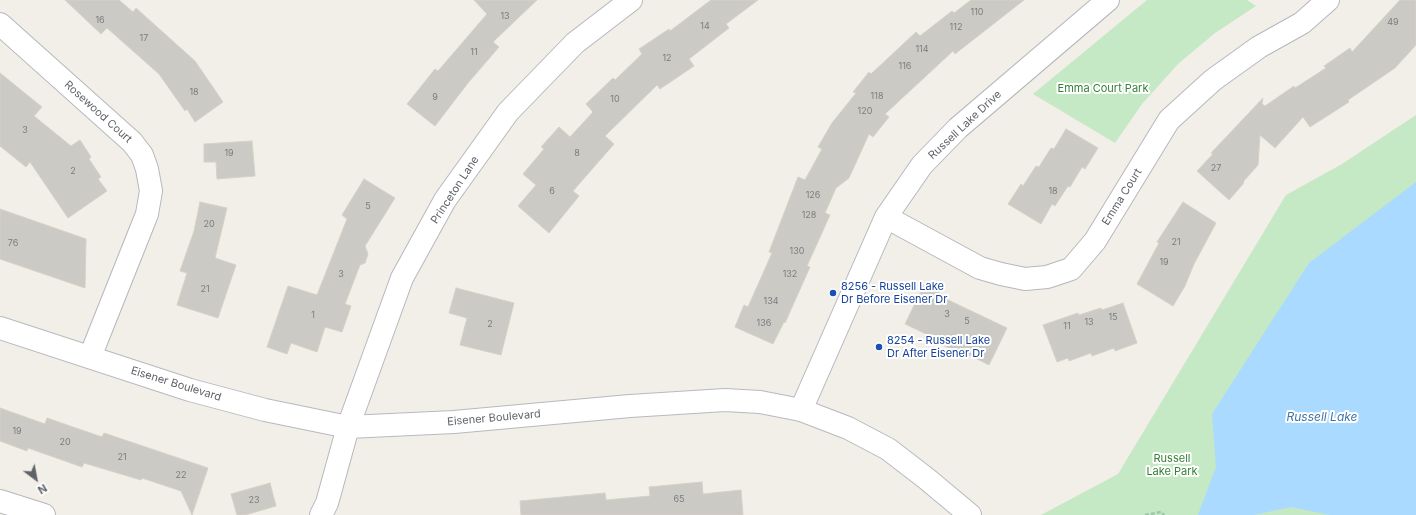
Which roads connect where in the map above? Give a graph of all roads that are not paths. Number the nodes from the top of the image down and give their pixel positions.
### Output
1 (631, 0) edge
2 (1108, 0) edge
3 (1328, 0) edge
4 (0, 24) edge
5 (886, 217) junction
6 (0, 328) edge
7 (90, 357) junction
8 (801, 410) junction
9 (348, 427) junction
10 (0, 501) edge
11 (44, 515) edge
12 (321, 515) edge
13 (970, 515) edge

1 - 9 street, Princeton Lane
2 - 5 street, Russell Lake Drive
3 - 5 street, Emma Court
4 - 7 street, Rosewood Court
5 - 8 street, Russell Lake Drive
6 - 7 street, Eisener Boulevard
7 - 9 street, Eisener Boulevard
8 - 9 street, Eisener Boulevard
8 - 13 street, Eisener Boulevard
9 - 12 street, Princeton Lane
10 - 11 street

